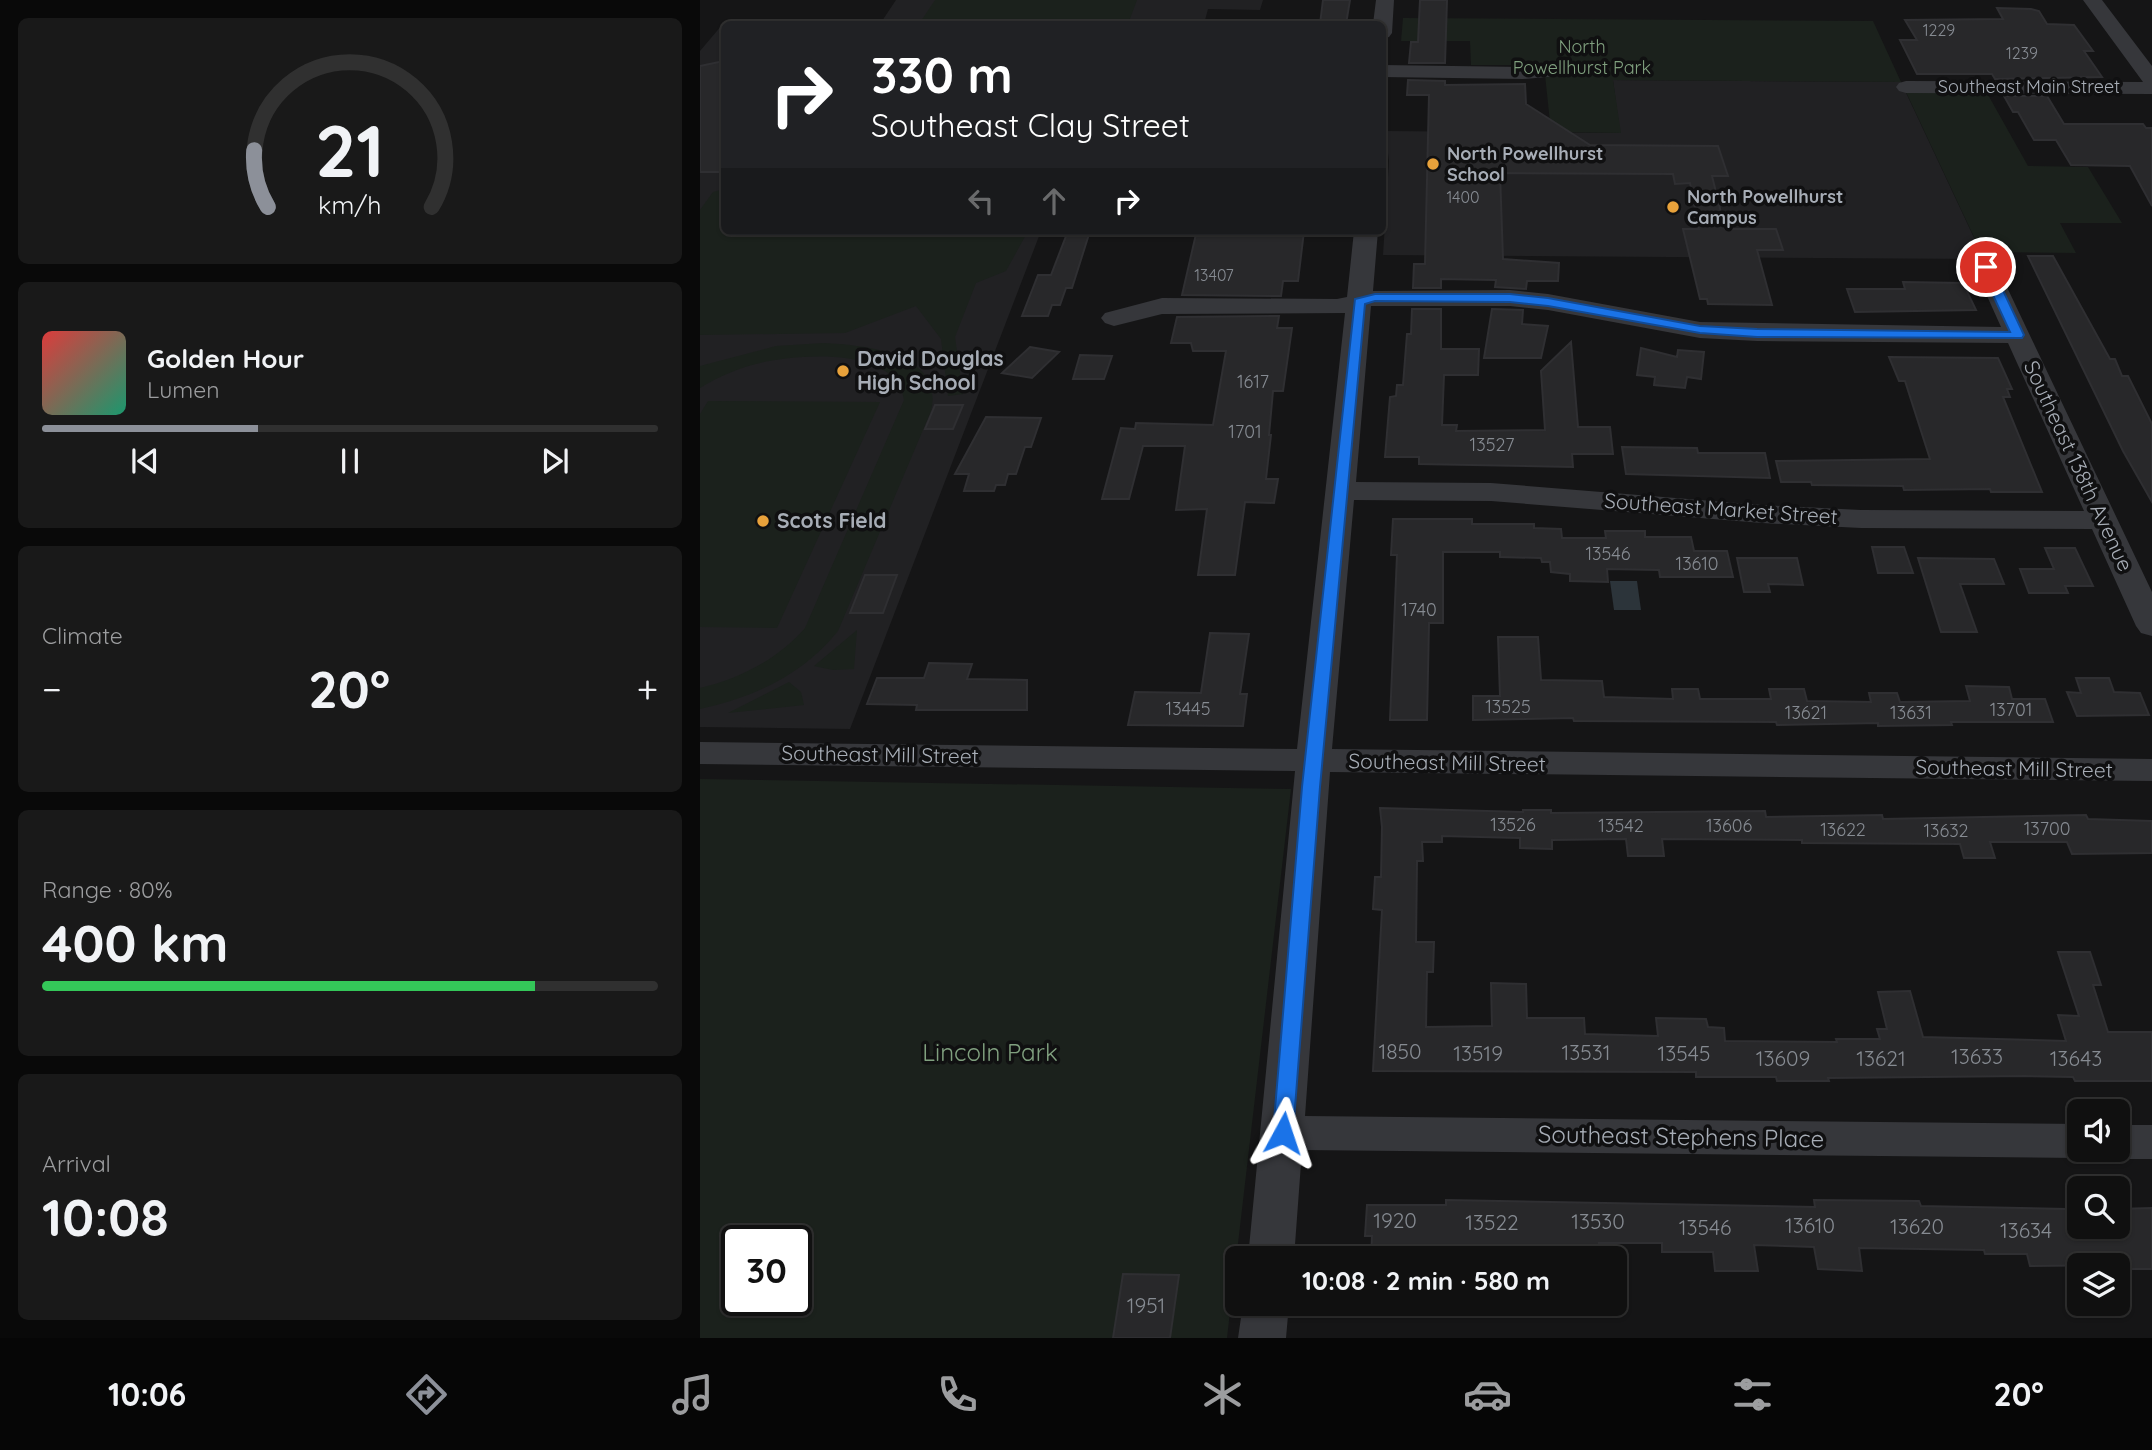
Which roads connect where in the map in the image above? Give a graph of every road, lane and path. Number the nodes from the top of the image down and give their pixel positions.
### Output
1 (1385, 0) edge
2 (2092, 0) edge
3 (1383, 21) edge
4 (1599, 68) dead end
5 (1386, 71) edge
6 (2152, 80) edge
7 (1906, 87) dead end
8 (2152, 88) edge
9 (1366, 235) edge
10 (1986, 267) dead end
11 (1359, 302) junction
12 (1114, 317) dead end
13 (2018, 335) junction
14 (1340, 491) junction
15 (2103, 520) junction
16 (2152, 626) edge
17 (700, 753) edge
18 (1314, 761) junction
19 (2152, 770) edge
20 (1283, 1133) junction
21 (2067, 1141) edge
22 (2130, 1142) edge
23 (2152, 1142) edge
24 (1271, 1246) edge
25 (1265, 1316) edge
26 (1262, 1338) edge

1 - 3 street
2 - 6 street
4 - 5 street
7 - 8 street, Southeast Main Street
9 - 11 street
10 - 13 street, Southeast 138th Avenue
11 - 12 street
11 - 13 street
11 - 14 street
13 - 15 street, Southeast 138th Avenue
14 - 15 street, Southeast Market Street
14 - 18 street
15 - 16 street, Southeast 138th Avenue
17 - 18 street, Southeast Mill Street
18 - 19 street, Southeast Mill Street
18 - 20 street
20 - 21 street, Southeast Stephens Place
20 - 24 street
22 - 23 street
25 - 26 street

